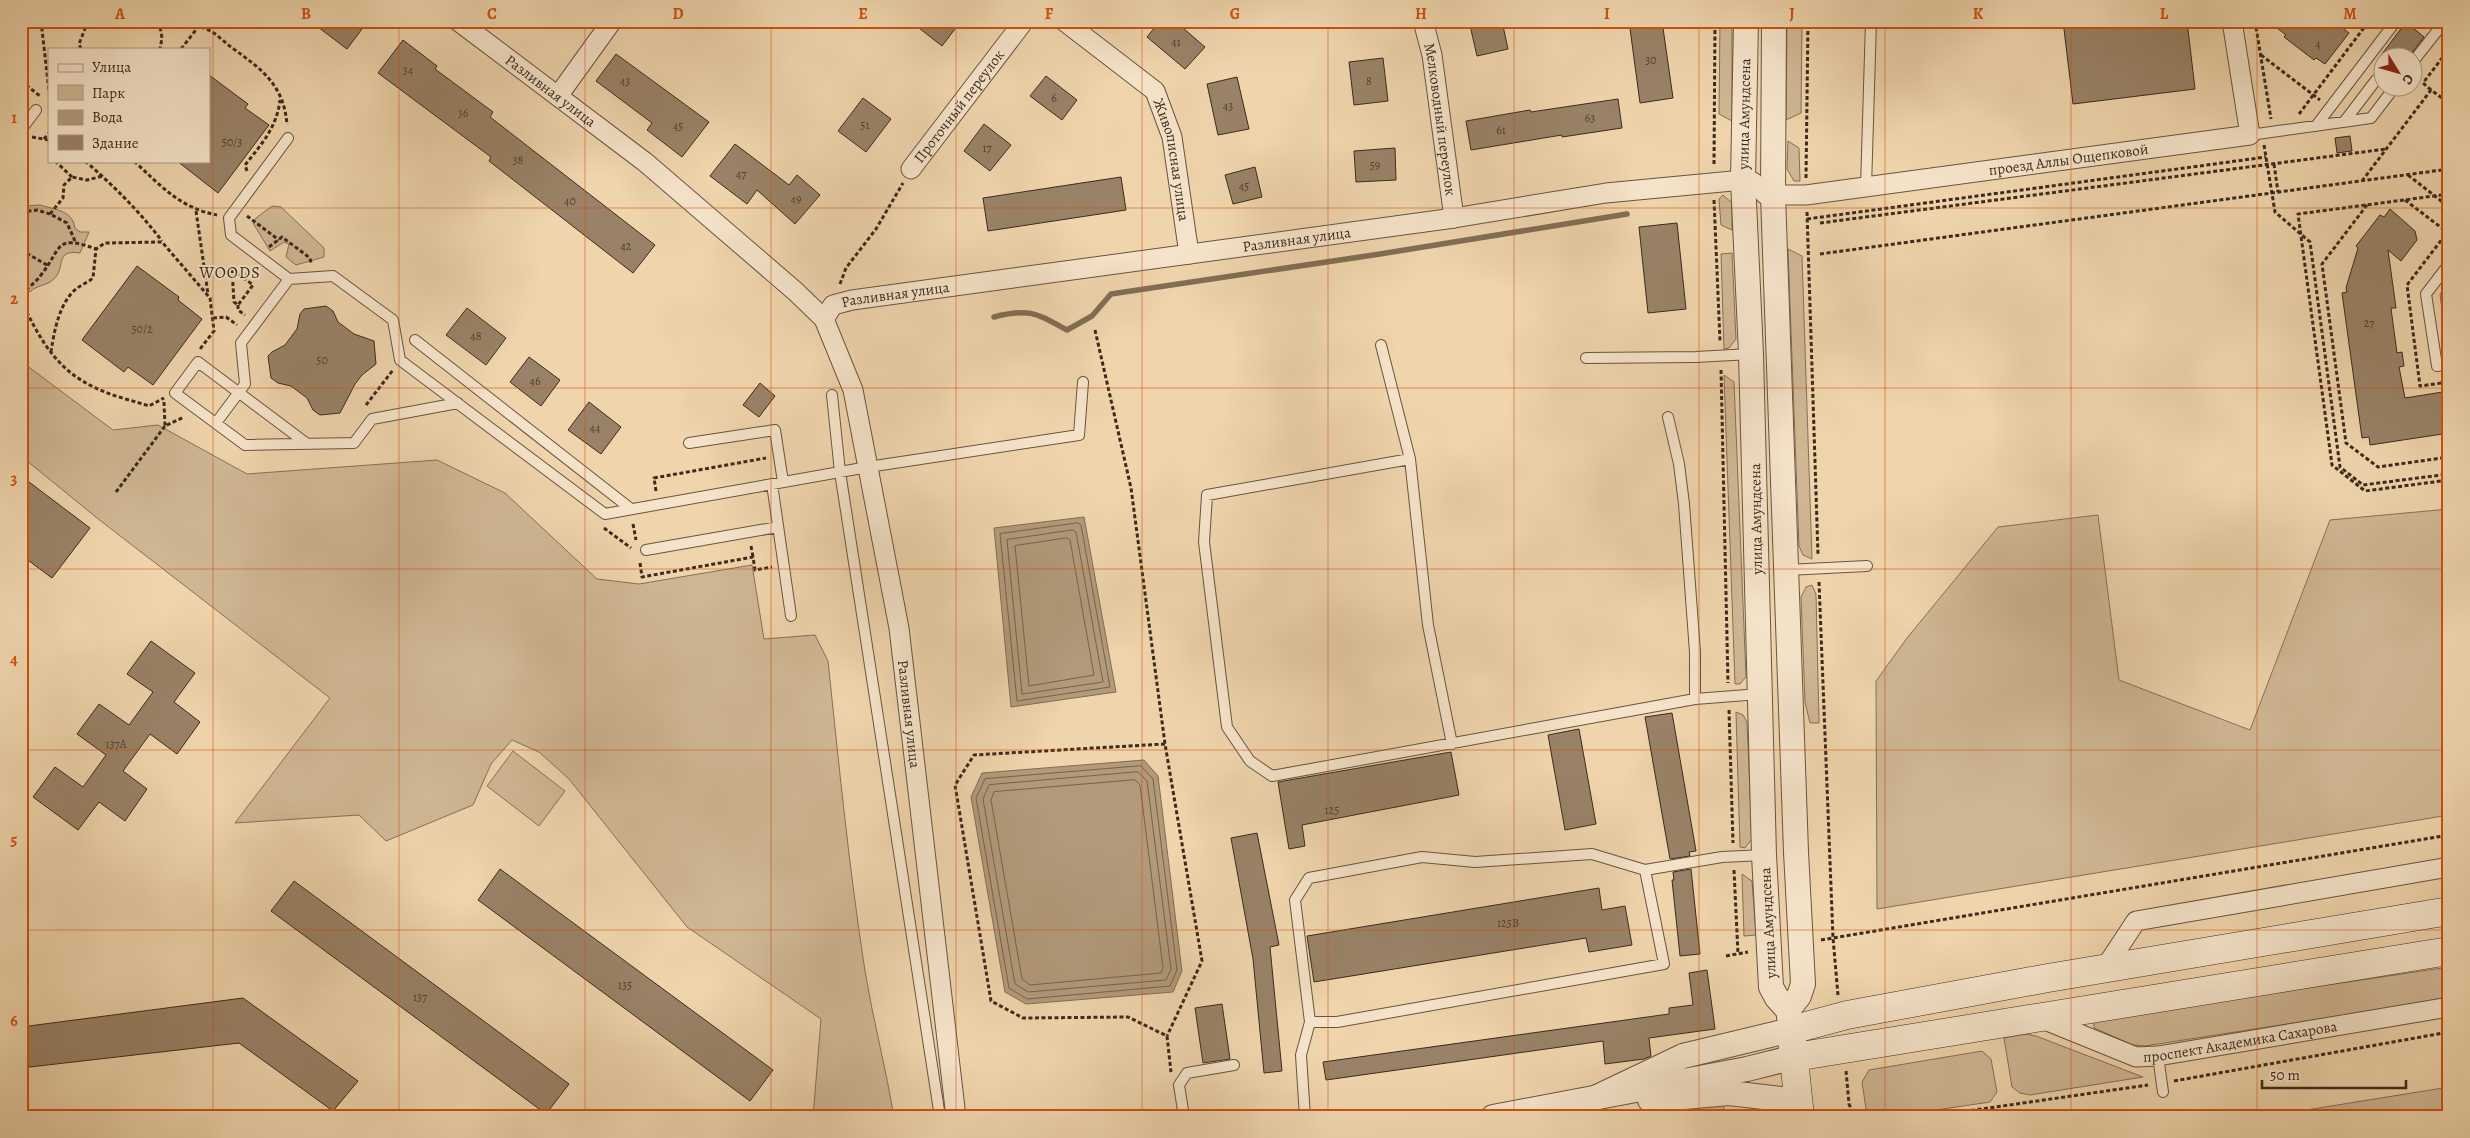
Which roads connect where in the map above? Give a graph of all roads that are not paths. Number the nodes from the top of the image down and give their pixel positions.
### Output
1 (458, 21) edge
2 (612, 21) edge
3 (1024, 21) edge
4 (1064, 21) edge
5 (1423, 21) edge
6 (1746, 21) edge
7 (1774, 21) edge
8 (1871, 21) edge
9 (2232, 21) edge
10 (2396, 21) edge
11 (2445, 21) edge
12 (2422, 50) edge
13 (2372, 85) edge
14 (558, 96) junction
15 (2386, 98) edge
16 (36, 110) dead end
17 (2344, 122) junction
18 (2316, 126) junction
19 (25, 133) edge
20 (2262, 133) junction
21 (288, 138) road end
22 (911, 169) road end
23 (1743, 180) junction
24 (1866, 187) junction
25 (1773, 195) junction
26 (1454, 218) junction
27 (1189, 254) junction
28 (2449, 264) edge
29 (289, 278) junction
30 (828, 312) junction
31 (415, 340) dead end
32 (1382, 345) dead end
33 (1752, 354) junction
34 (1586, 358) dead end
35 (2449, 364) edge
36 (1083, 382) dead end
37 (239, 393) junction
38 (832, 395) dead end
39 (458, 403) junction
40 (1668, 417) dead end
41 (216, 423) junction
42 (306, 443) junction
43 (689, 443) dead end
44 (1410, 459) junction
45 (868, 467) junction
46 (840, 472) junction
47 (778, 483) junction
48 (631, 509) junction
49 (778, 526) junction
50 (646, 550) dead end
51 (1867, 566) dead end
52 (1787, 570) junction
53 (791, 616) dead end
54 (1760, 694) junction
55 (1695, 699) junction
56 (1452, 744) junction
57 (1764, 855) junction
58 (2449, 867) edge
59 (1645, 870) junction
60 (2449, 912) edge
61 (2449, 951) edge
62 (2106, 968) junction
63 (2449, 1007) edge
64 (2037, 1017) junction
65 (1790, 1020) junction
66 (1310, 1022) junction
67 (2158, 1056) junction
68 (1795, 1057) junction
69 (1234, 1064) dead end
70 (2161, 1088) road end
71 (1606, 1096) junction
72 (1799, 1109) edge
73 (940, 1117) edge
74 (956, 1117) edge
75 (1184, 1117) edge
76 (1305, 1117) edge
77 (1492, 1117) edge

1 - 14 street, Разливная улица
2 - 14 street
3 - 22 street, Проточный переулок
4 - 27 street, Живописная улица
5 - 26 street, Мелководный переулок
6 - 23 street, улица Амундсена
7 - 25 street, улица Амундсена
8 - 24 lane
9 - 20 street
10 - 18 lane
11 - 12 lane
13 - 17 lane
14 - 30 street, Разливная улица
15 - 17 lane
16 - 19 lane
17 - 18 lane
18 - 20 lane
20 - 24 street, проезд Аллы Ощепковой
21 - 29 lane
23 - 25 street
23 - 26 street, Разливная улица
23 - 33 street, улица Амундсена
24 - 25 street, проезд Аллы Ощепковой
25 - 52 street, улица Амундсена
26 - 27 street, Разливная улица
27 - 30 street, Разливная улица
28 - 35 lane
29 - 37 lane
29 - 39 lane
30 - 45 street, Разливная улица
31 - 48 lane
32 - 44 lane
33 - 34 lane
33 - 54 street, улица Амундсена
36 - 45 lane
37 - 41 lane
37 - 41 lane
37 - 42 lane
38 - 46 lane
39 - 42 lane
39 - 48 lane
40 - 55 lane
41 - 42 lane
43 - 47 lane
44 - 56 lane
44 - 56 lane
45 - 46 lane
45 - 74 street, Разливная улица
46 - 47 lane
46 - 73 lane
47 - 48 lane
47 - 49 lane
49 - 50 lane
49 - 53 lane
51 - 52 lane
52 - 65 street, улица Амундсена
54 - 55 lane
54 - 57 street, улица Амундсена
55 - 56 lane
57 - 59 lane
57 - 65 street, улица Амундсена
58 - 62 street
59 - 66 lane
59 - 66 lane
60 - 62 main road
61 - 64 main road
62 - 65 main road
63 - 67 street, проспект Академика Сахарова
64 - 67 street, проспект Академика Сахарова
64 - 68 main road
65 - 68 main road, улица Амундсена
65 - 71 street
66 - 76 lane
67 - 70 lane
68 - 71 street
68 - 72 main road, улица Амундсена
69 - 75 lane
71 - 72 street
71 - 77 street

